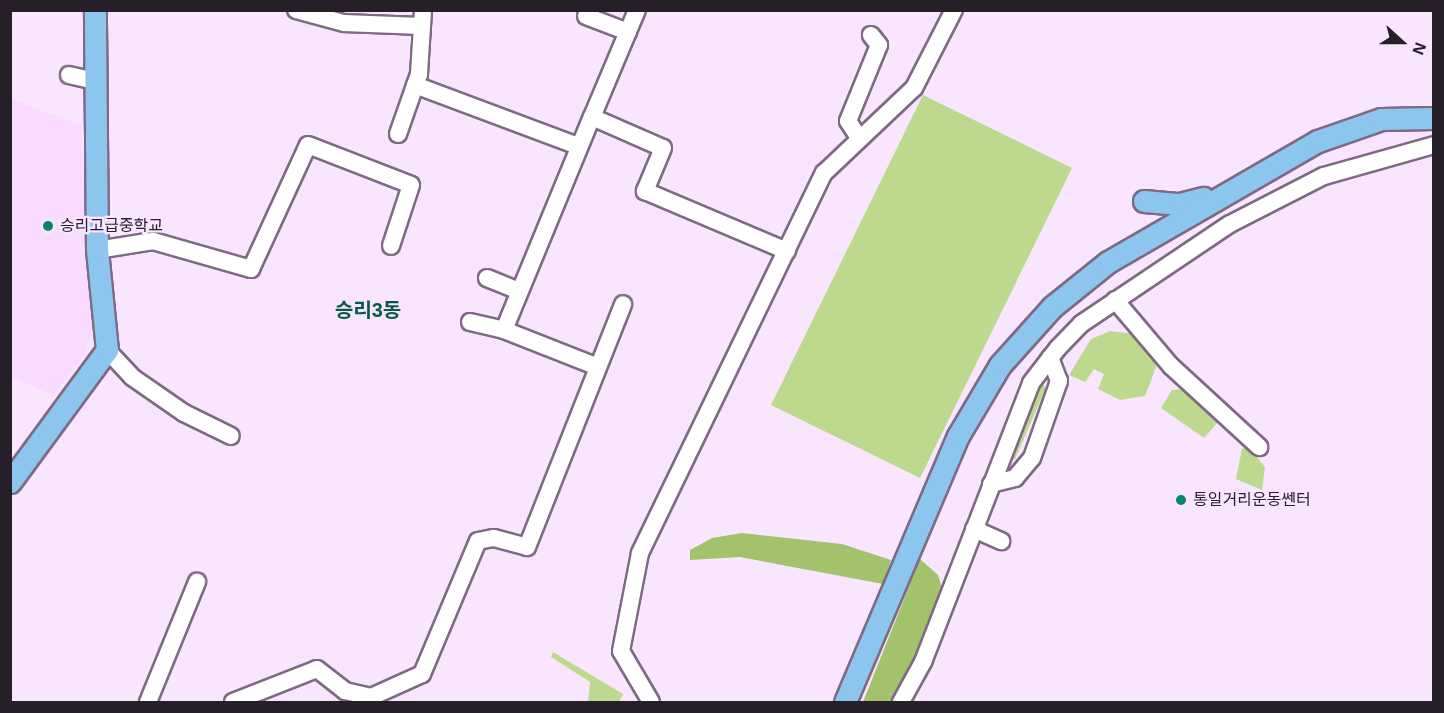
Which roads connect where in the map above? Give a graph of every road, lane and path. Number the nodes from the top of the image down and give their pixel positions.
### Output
1 (95, 10) edge
2 (296, 10) edge
3 (637, 10) edge
4 (954, 10) edge
5 (586, 16) dead end
6 (422, 18) edge
7 (628, 32) junction
8 (871, 35) dead end
9 (69, 75) dead end
10 (94, 81) junction
11 (415, 85) junction
12 (592, 117) junction
13 (1434, 118) edge
14 (398, 134) dead end
15 (860, 138) junction
16 (1434, 145) edge
17 (578, 146) junction
18 (1226, 189) junction
19 (1144, 201) dead end
20 (391, 246) dead end
21 (98, 250) junction
22 (787, 251) junction
23 (487, 278) dead end
24 (519, 291) junction
25 (1115, 300) junction
26 (623, 304) dead end
27 (470, 322) dead end
28 (504, 330) junction
29 (107, 350) junction
30 (1050, 358) junction
31 (598, 367) junction
32 (231, 436) dead end
33 (1259, 447) dead end
34 (10, 482) edge
35 (991, 484) junction
36 (974, 529) junction
37 (1001, 541) dead end
38 (197, 582) dead end
39 (148, 702) edge
40 (233, 702) edge
41 (651, 702) edge
42 (845, 702) edge
43 (901, 702) edge

1 - 10 main road
2 - 6 street
3 - 7 street
4 - 15 street
5 - 7 street
6 - 11 street
7 - 12 street
8 - 15 street
9 - 10 street
10 - 21 main road
11 - 14 street
11 - 17 street
12 - 17 street
12 - 22 street
13 - 18 main road
15 - 22 street
16 - 25 street
17 - 24 street
18 - 19 main road
18 - 42 main road
20 - 21 street
21 - 29 main road
22 - 41 street
23 - 24 street
24 - 28 street
25 - 30 street
25 - 33 street
26 - 31 street
27 - 28 street
28 - 31 street
29 - 32 street
29 - 34 main road
30 - 35 street
30 - 35 street
31 - 40 street
35 - 36 street
36 - 37 street
36 - 43 street
38 - 39 street

